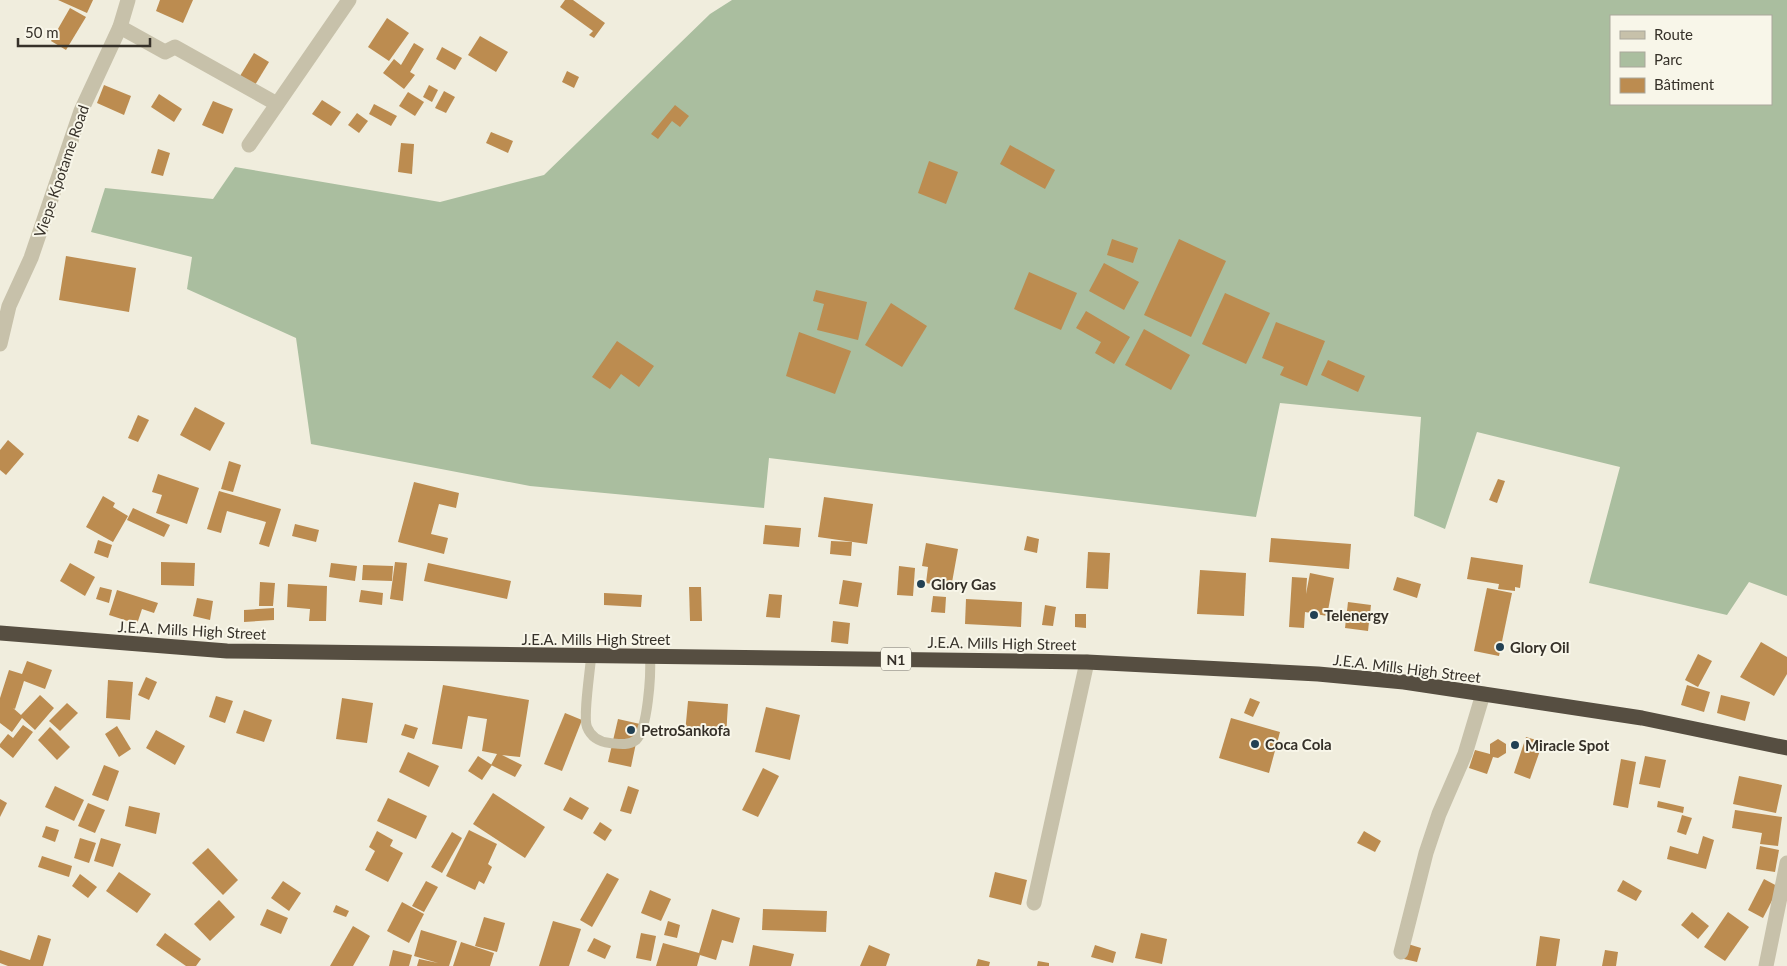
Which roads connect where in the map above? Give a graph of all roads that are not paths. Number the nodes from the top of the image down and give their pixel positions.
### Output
1 (128, 0) edge
2 (348, 0) edge
3 (120, 26) junction
4 (277, 104) junction
5 (249, 145) dead end
6 (0, 344) edge
7 (0, 633) edge
8 (591, 658) junction
9 (650, 658) junction
10 (1087, 662) junction
11 (1483, 694) junction
12 (1787, 748) edge
13 (1787, 862) edge
14 (1034, 903) dead end
15 (1401, 952) dead end
16 (1766, 966) edge

1 - 3 street, Viepe Kpotame Road
2 - 4 street
3 - 4 street
3 - 6 street, Viepe Kpotame Road
4 - 5 street
7 - 8 highway, J.E.A. Mills High Street / N1
8 - 9 highway, J.E.A. Mills High Street / N1
8 - 9 lane
9 - 10 highway, J.E.A. Mills High Street / N1
10 - 11 highway, J.E.A. Mills High Street / N1
10 - 14 street
11 - 12 highway, J.E.A. Mills High Street / N1
11 - 15 street
13 - 16 street

